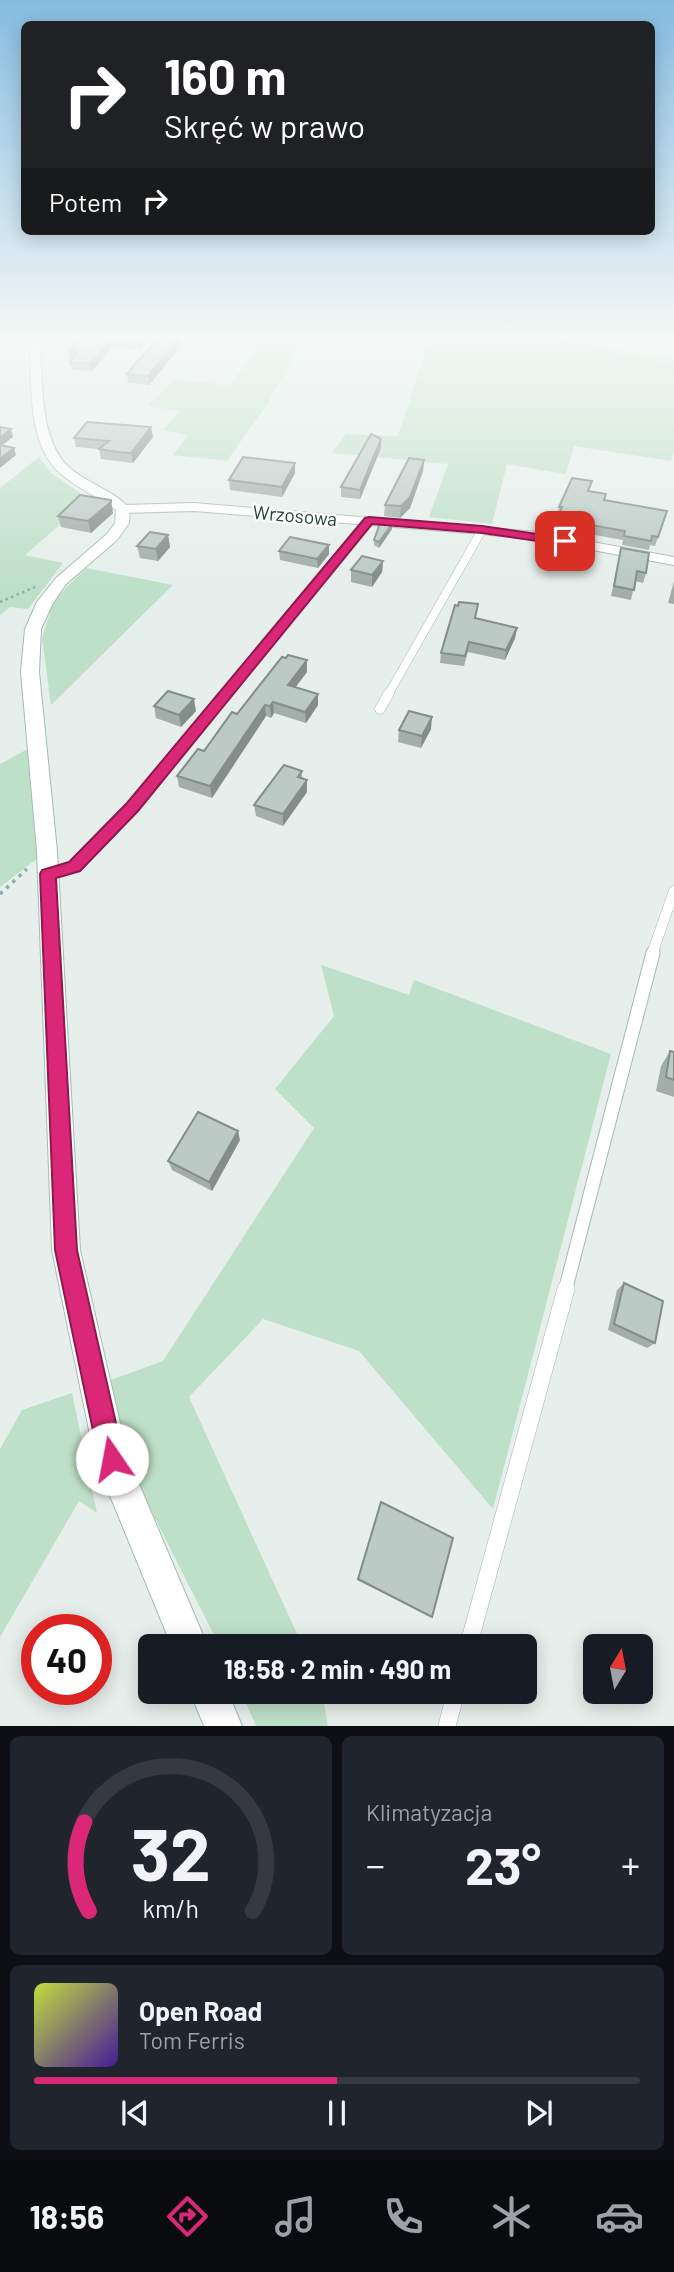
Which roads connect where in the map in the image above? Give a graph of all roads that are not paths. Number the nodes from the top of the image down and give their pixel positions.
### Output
1 (43, 421) edge
2 (123, 509) junction
3 (369, 521) junction
4 (482, 530) junction
5 (674, 561) edge
6 (380, 709) dead end
7 (47, 863) junction
8 (674, 891) edge
9 (185, 1634) edge
10 (472, 1634) edge
11 (214, 1704) edge
12 (453, 1704) edge
13 (223, 1726) edge
14 (447, 1726) edge

1 - 2 street
2 - 3 street, Wrzosowa
2 - 7 street
3 - 4 street, Wrzosowa
3 - 7 lane
4 - 5 street, Wrzosowa
4 - 6 lane
7 - 9 street
8 - 10 lane
11 - 13 street
12 - 14 lane

